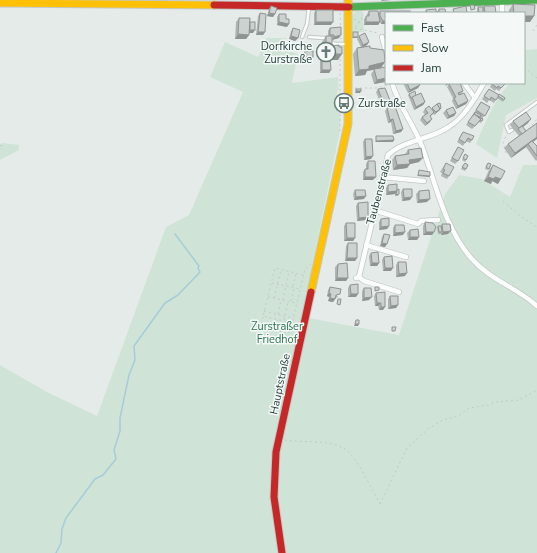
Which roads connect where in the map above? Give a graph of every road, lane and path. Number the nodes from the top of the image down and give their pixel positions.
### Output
1 (502, 0) edge
2 (537, 0) edge
3 (0, 3) edge
4 (159, 3) edge
5 (238, 3) edge
6 (346, 4) edge
7 (309, 6) junction
8 (363, 7) junction
9 (502, 12) edge
10 (358, 25) junction
11 (537, 25) edge
12 (360, 29) junction
13 (533, 31) dead end
14 (302, 37) dead end
15 (309, 37) dead end
16 (382, 37) joint
17 (346, 44) junction
18 (385, 48) edge
19 (525, 68) edge
20 (537, 78) edge
21 (389, 84) edge
22 (392, 84) edge
23 (465, 84) edge
24 (483, 84) edge
25 (349, 88) junction
26 (475, 98) junction
27 (537, 102) edge
28 (537, 119) edge
29 (510, 131) joint
30 (526, 132) edge
31 (418, 139) junction
32 (3, 145) dead end
33 (0, 146) edge
34 (342, 151) junction
35 (506, 153) dead end
36 (382, 177) junction
37 (424, 181) dead end
38 (503, 201) dead end
39 (374, 210) junction
40 (438, 220) dead end
41 (537, 227) edge
42 (366, 245) junction
43 (406, 257) dead end
44 (312, 262) dead end
45 (281, 270) junction
46 (289, 272) junction
47 (296, 273) junction
48 (303, 275) junction
49 (271, 282) junction
50 (278, 284) junction
51 (286, 286) junction
52 (294, 288) junction
53 (300, 289) junction
54 (399, 292) dead end
55 (268, 297) junction
56 (274, 298) junction
57 (282, 300) junction
58 (290, 301) junction
59 (296, 303) junction
60 (537, 306) edge
61 (264, 311) junction
62 (272, 313) junction
63 (278, 314) junction
64 (263, 316) junction
65 (285, 316) junction
66 (271, 318) junction
67 (293, 318) junction
68 (278, 319) junction
69 (284, 321) junction
70 (292, 323) junction
71 (275, 330) junction
72 (537, 390) edge
73 (278, 438) junction
74 (282, 553) edge

1 - 2 main road
1 - 8 main road
1 - 9 street
3 - 4 main road
4 - 5 main road
5 - 7 main road
6 - 7 main road
6 - 8 main road
6 - 17 main road, Hauptstraße
7 - 14 lane
8 - 10 path
10 - 12 path
10 - 12 path
11 - 13 path
12 - 16 path
15 - 17 lane
16 - 18 street
17 - 25 main road, Hauptstraße
17 - 34 main road, Hauptstraße
19 - 20 path
21 - 25 path
22 - 31 street
23 - 26 street
24 - 26 street, Taubenstraße
25 - 34 main road, Hauptstraße
26 - 31 street, Taubenstraße
27 - 29 lane
28 - 30 path
29 - 35 path
31 - 36 street, Taubenstraße
31 - 60 street
32 - 33 path
34 - 73 main road, Hauptstraße
36 - 37 street
36 - 39 street, Taubenstraße
38 - 41 path
39 - 40 street
39 - 42 street, Taubenstraße
42 - 43 street
42 - 54 street, Taubenstraße
44 - 48 path
45 - 46 path
45 - 49 path
45 - 50 path
46 - 47 path
46 - 51 path
47 - 48 path
47 - 52 path
48 - 53 path
49 - 50 path
49 - 55 path
50 - 51 path
50 - 56 path
51 - 52 path
51 - 57 path
52 - 53 path
52 - 58 path
53 - 59 path
55 - 56 path
55 - 61 path
56 - 57 path
57 - 58 path
57 - 63 path
58 - 59 path
58 - 65 path
59 - 67 path
61 - 62 path
61 - 64 path
62 - 63 path
62 - 66 path
63 - 65 path
64 - 66 path
64 - 71 path
65 - 67 path
65 - 69 path
66 - 68 path
67 - 70 path
68 - 69 path
68 - 71 path
69 - 70 path
70 - 71 path
72 - 73 path
73 - 74 main road, Hauptstraße

